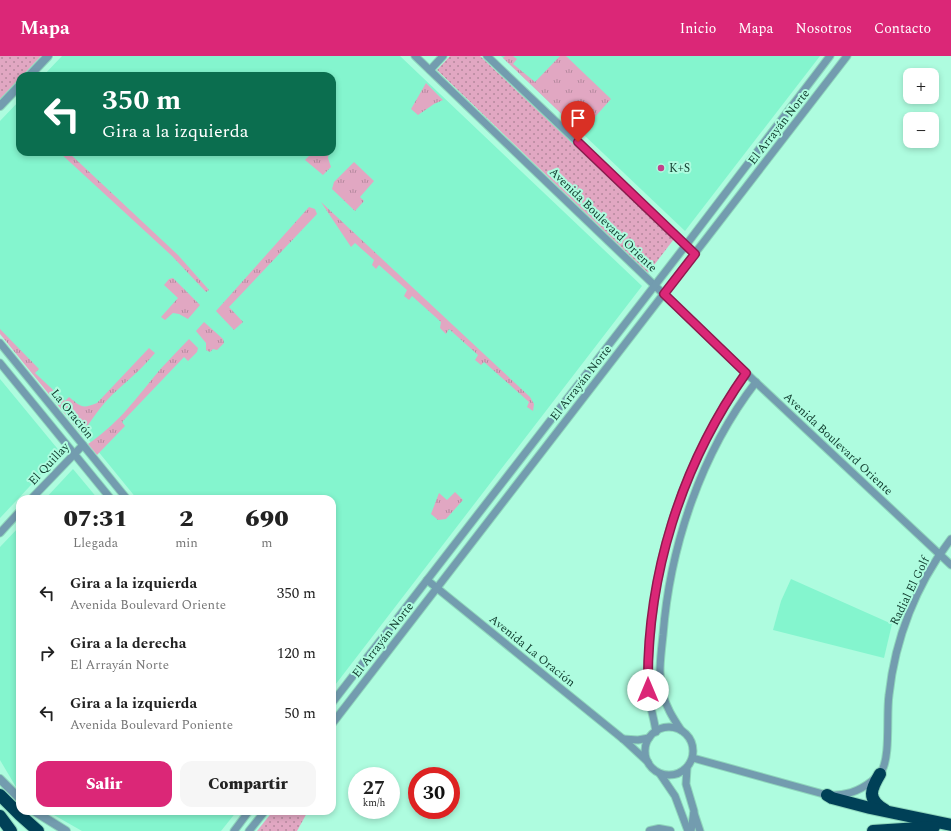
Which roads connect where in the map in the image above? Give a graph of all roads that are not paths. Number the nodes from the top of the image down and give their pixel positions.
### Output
1 (48, 56) edge
2 (415, 56) edge
3 (443, 56) edge
4 (487, 56) edge
5 (830, 56) edge
6 (847, 56) edge
7 (430, 70) junction
8 (33, 72) edge
9 (16, 89) edge
10 (0, 106) edge
11 (686, 245) junction
12 (695, 254) junction
13 (654, 285) junction
14 (664, 294) junction
15 (0, 343) edge
16 (0, 363) edge
17 (746, 373) junction
18 (756, 382) junction
19 (82, 445) junction
20 (73, 454) junction
21 (35, 495) edge
22 (108, 495) edge
23 (123, 495) edge
24 (16, 515) edge
25 (0, 533) edge
26 (951, 539) edge
27 (940, 554) junction
28 (951, 565) edge
29 (427, 580) junction
30 (437, 588) junction
31 (336, 698) edge
32 (336, 719) edge
33 (681, 730) junction
34 (656, 732) junction
35 (649, 738) junction
36 (623, 739) junction
37 (693, 758) junction
38 (648, 762) junction
39 (687, 768) junction
40 (660, 774) junction
41 (880, 774) junction
42 (0, 779) edge
43 (827, 794) junction
44 (0, 795) edge
45 (16, 795) edge
46 (0, 798) edge
47 (694, 811) junction
48 (886, 811) junction
49 (16, 812) edge
50 (19, 815) edge
51 (40, 815) edge
52 (246, 815) edge
53 (262, 815) edge
54 (0, 816) edge
55 (951, 826) edge
56 (12, 831) edge
57 (26, 831) edge
58 (38, 831) edge
59 (66, 831) edge
60 (234, 831) edge
61 (249, 831) edge
62 (650, 831) edge
63 (670, 831) edge
64 (688, 831) edge
65 (691, 831) edge
66 (700, 831) edge
67 (872, 831) edge

1 - 8 street
2 - 7 street, Avenida Boulevard Oriente
3 - 7 street
4 - 11 street
5 - 11 street, El Arrayán Norte
6 - 12 street, El Arrayán Norte
7 - 13 street, Avenida Boulevard Oriente
9 - 10 street
11 - 12 street
11 - 13 street, El Arrayán Norte
12 - 14 street, El Arrayán Norte
13 - 14 street, Avenida Boulevard Oriente
13 - 29 street, El Arrayán Norte
14 - 17 street, Avenida Boulevard Oriente
14 - 30 street, El Arrayán Norte
15 - 19 street, La Oración
16 - 20 street, La Oración
17 - 18 street, Avenida Boulevard Oriente
17 - 34 street
18 - 27 street, Avenida Boulevard Oriente
18 - 33 street
19 - 20 street, El Quillay
19 - 23 street, La Oración
20 - 21 street, El Quillay
20 - 22 street, La Oración
24 - 25 street
26 - 27 street, Radial El Golf
27 - 28 street, Avenida Boulevard Oriente
27 - 41 street, Radial El Golf
29 - 30 street, Avenida La Oración
29 - 31 street, El Arrayán Norte
30 - 32 street, El Arrayán Norte
30 - 36 street, Avenida La Oración
33 - 34 street
33 - 37 street
34 - 35 street
35 - 36 street
35 - 38 street
36 - 38 street, Avenida La Oración
37 - 39 street
37 - 43 street
38 - 40 street
39 - 40 street
39 - 47 street
40 - 64 street
41 - 43 street
41 - 48 highway
42 - 45 street
43 - 48 highway
44 - 49 highway
46 - 57 highway
47 - 65 street
47 - 66 street
48 - 55 highway
50 - 58 highway
51 - 59 street
52 - 60 street
53 - 61 street
54 - 56 highway
55 - 67 highway
62 - 63 street

